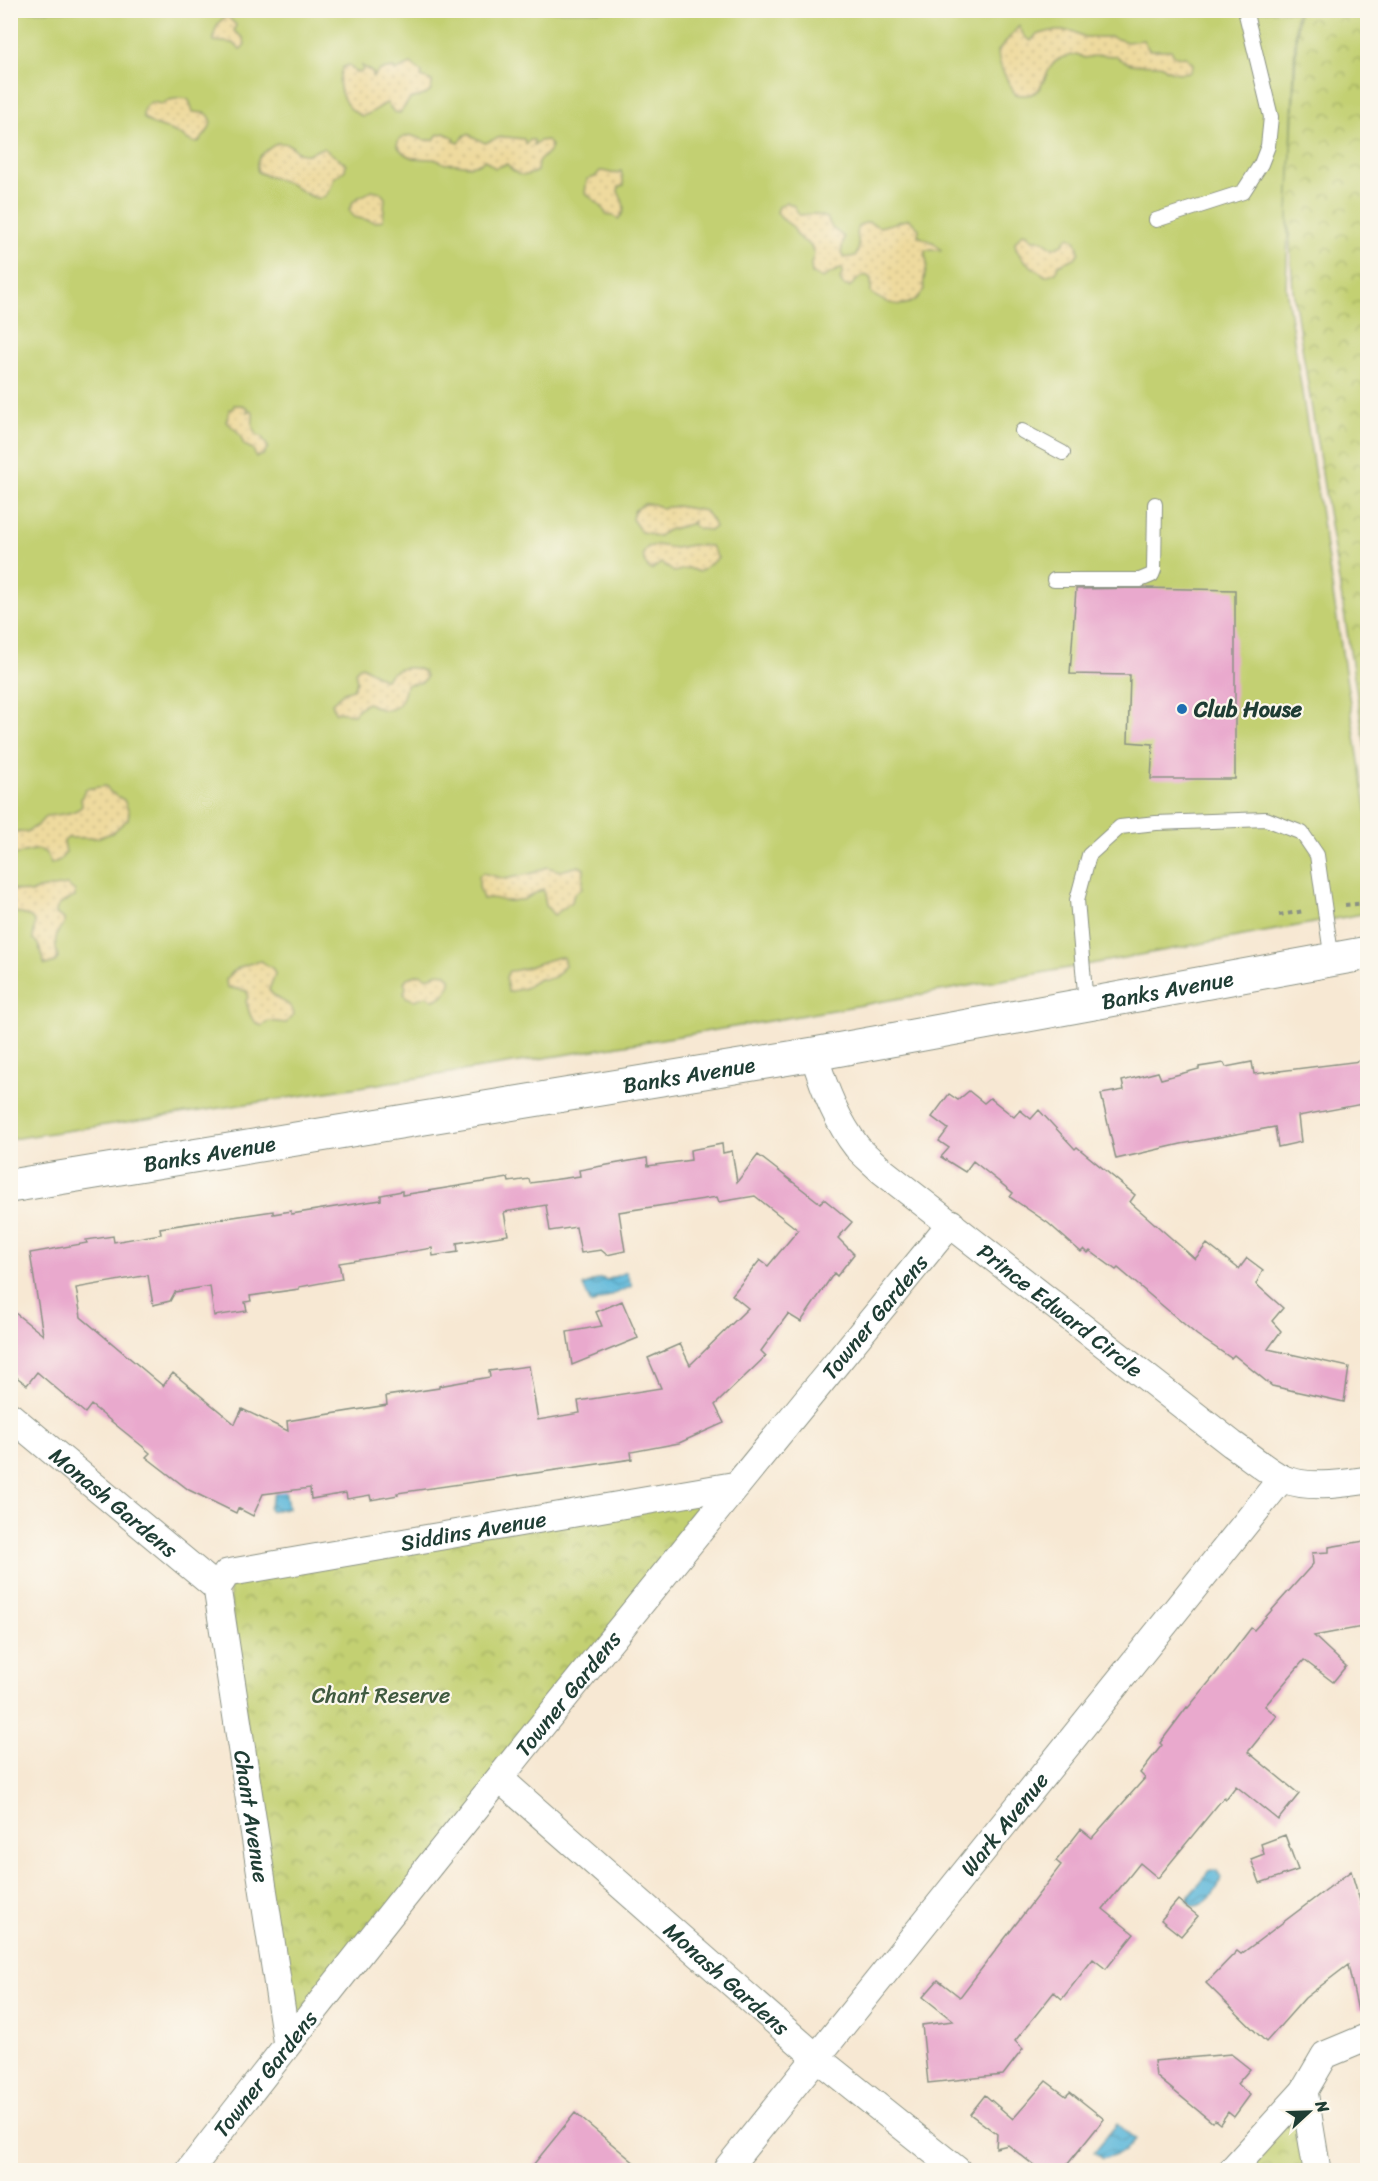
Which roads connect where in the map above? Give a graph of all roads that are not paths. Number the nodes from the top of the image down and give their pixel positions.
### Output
1 (1245, 10) edge
2 (1156, 220) dead end
3 (1023, 431) dead end
4 (1063, 453) dead end
5 (1155, 504) dead end
6 (1054, 580) dead end
7 (1368, 953) edge
8 (1332, 961) junction
9 (1086, 1004) junction
10 (814, 1054) junction
11 (10, 1186) edge
12 (951, 1223) junction
13 (10, 1416) edge
14 (1282, 1478) junction
15 (1368, 1480) edge
16 (737, 1485) junction
17 (217, 1588) junction
18 (500, 1779) junction
19 (1368, 2037) edge
20 (287, 2045) junction
21 (817, 2058) junction
22 (1304, 2091) junction
23 (190, 2170) edge
24 (726, 2170) edge
25 (957, 2170) edge
26 (1232, 2170) edge
27 (1317, 2170) edge

1 - 2 lane
3 - 4 lane
5 - 6 lane
7 - 8 street, Banks Avenue
8 - 9 street, Banks Avenue
8 - 9 lane
9 - 10 street, Banks Avenue
10 - 11 street, Banks Avenue
10 - 12 street, Prince Edward Circle
12 - 14 street, Prince Edward Circle
12 - 16 street, Towner Gardens
13 - 17 street, Monash Gardens
14 - 15 street, Prince Edward Circle
14 - 21 street, Wark Avenue
16 - 17 street, Siddins Avenue
16 - 18 street, Towner Gardens
17 - 20 street, Chant Avenue
18 - 20 street, Towner Gardens
18 - 21 street, Monash Gardens
19 - 22 street
20 - 23 street, Towner Gardens
21 - 24 street, Wark Avenue
21 - 25 street, Monash Gardens
22 - 26 street
22 - 27 street

